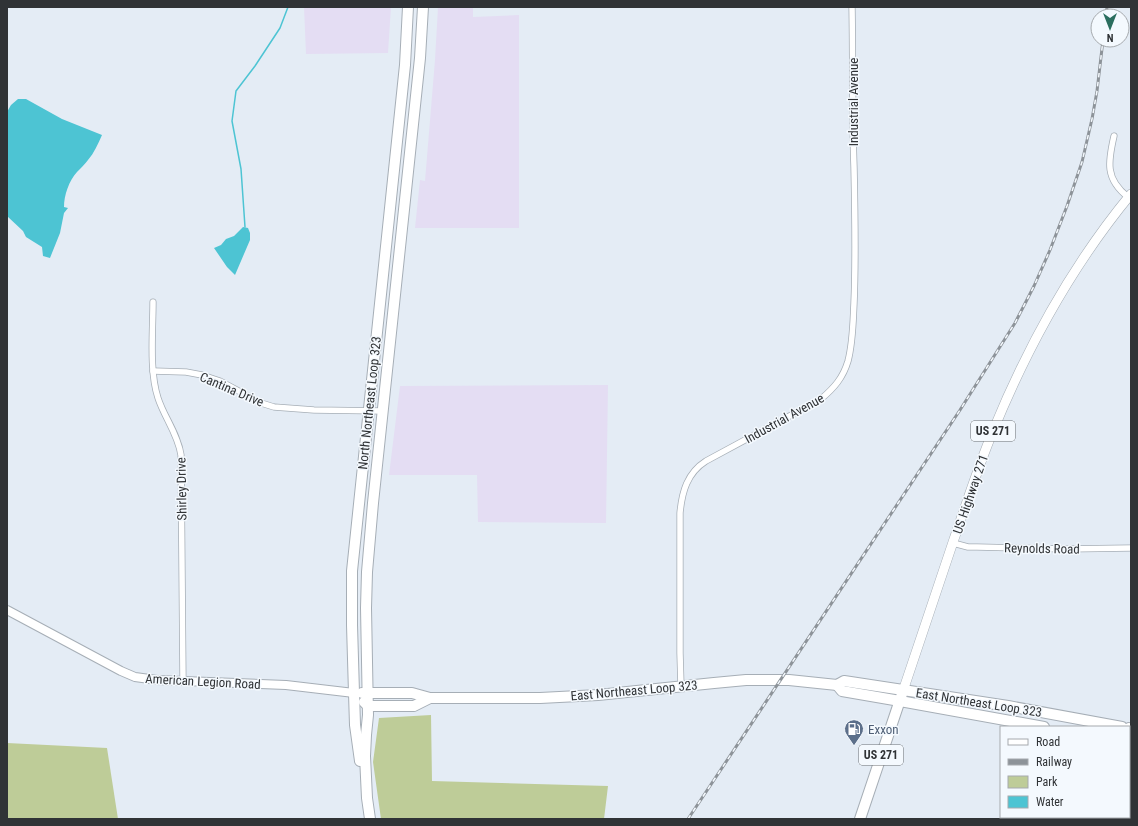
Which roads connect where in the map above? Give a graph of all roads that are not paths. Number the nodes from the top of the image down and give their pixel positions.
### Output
1 (408, 7) edge
2 (423, 7) edge
3 (852, 7) edge
4 (1114, 136) dead end
5 (397, 137) junction
6 (412, 139) junction
7 (1130, 197) edge
8 (153, 302) dead end
9 (374, 358) junction
10 (388, 360) junction
11 (153, 371) junction
12 (368, 410) junction
13 (383, 411) junction
14 (953, 543) junction
15 (1131, 548) edge
16 (352, 571) junction
17 (367, 572) junction
18 (7, 610) edge
19 (183, 681) junction
20 (681, 686) junction
21 (354, 693) junction
22 (368, 693) junction
23 (901, 696) junction
24 (430, 698) junction
25 (368, 706) junction
26 (1008, 706) junction
27 (1006, 720) junction
28 (1089, 724) edge
29 (1039, 726) edge
30 (1111, 726) edge
31 (367, 798) junction
32 (370, 819) edge
33 (860, 819) edge

1 - 5 highway, North Northeast Loop 323
2 - 6 highway, North Northeast Loop 323
3 - 20 street, Industrial Avenue
4 - 7 street
5 - 6 highway
5 - 9 highway, North Northeast Loop 323
6 - 10 highway, North Northeast Loop 323
7 - 14 main road, US Highway 271 / US 271
8 - 11 street, Shirley Drive
9 - 10 highway
9 - 12 highway, North Northeast Loop 323
10 - 13 highway, North Northeast Loop 323
11 - 12 street, Cantina Drive
11 - 19 street, Shirley Drive
12 - 13 street, Cantina Drive
12 - 16 highway, North Northeast Loop 323
13 - 17 highway, North Northeast Loop 323
14 - 15 street, Reynolds Road
14 - 23 main road, US Highway 271 / US 271
16 - 17 highway
16 - 21 highway, North Northeast Loop 323
17 - 22 highway, North Northeast Loop 323
18 - 19 street, American Legion Road
19 - 21 street, American Legion Road
20 - 23 highway, East Northeast Loop 323
20 - 24 highway, East Northeast Loop 323
21 - 22 highway, American Legion Road
21 - 25 highway
21 - 31 highway, North Northeast Loop 323
22 - 24 highway, East Northeast Loop 323
22 - 25 highway, North Northeast Loop 323
23 - 26 highway, East Northeast Loop 323
23 - 27 highway, East Northeast Loop 323
23 - 33 highway, US Highway 271 / US 271
24 - 25 highway, East Northeast Loop 323
25 - 31 highway, North Northeast Loop 323
26 - 27 highway
26 - 28 highway, East Northeast Loop 323
27 - 29 highway, East Northeast Loop 323
28 - 30 highway, East Northeast Loop 323
31 - 32 highway, North Northeast Loop 323

